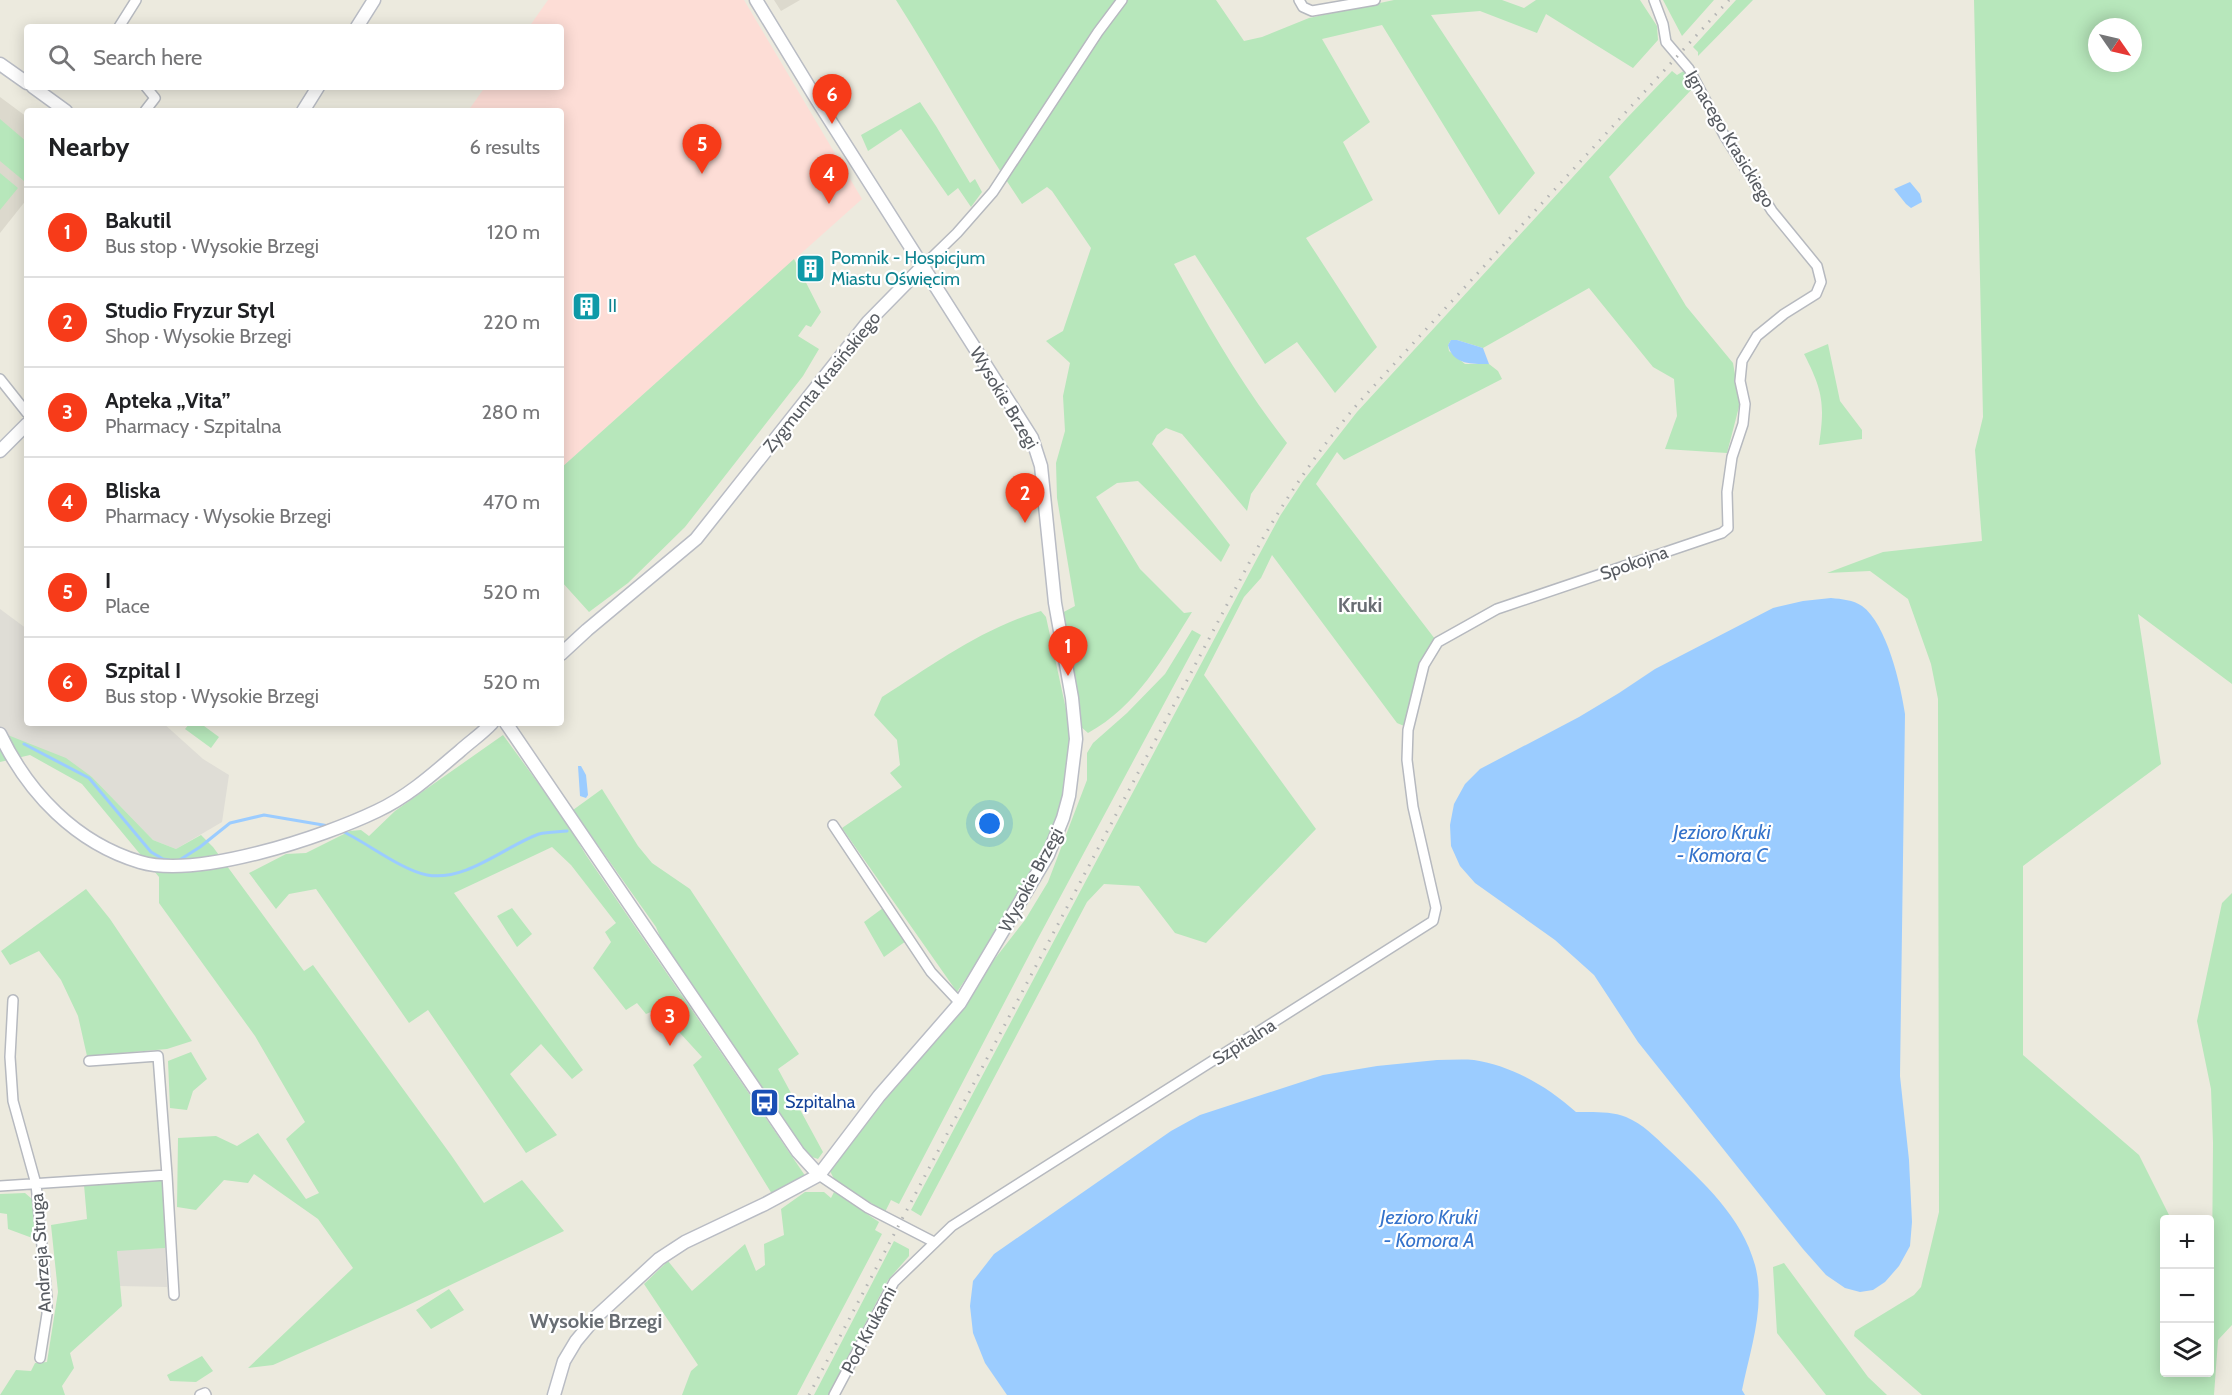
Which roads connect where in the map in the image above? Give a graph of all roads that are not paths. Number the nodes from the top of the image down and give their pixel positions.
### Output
1 (136, 0) edge
2 (374, 0) edge
3 (756, 0) edge
4 (1122, 0) edge
5 (1299, 0) edge
6 (1375, 0) edge
7 (1654, 0) edge
8 (121, 24) edge
9 (359, 24) edge
10 (0, 64) edge
11 (24, 81) edge
12 (37, 90) edge
13 (148, 90) edge
14 (316, 90) edge
15 (62, 108) edge
16 (147, 108) edge
17 (305, 108) edge
18 (923, 266) junction
19 (0, 379) edge
20 (24, 408) edge
21 (24, 427) edge
22 (0, 451) edge
23 (1728, 486) joint
24 (564, 651) edge
25 (489, 726) edge
26 (508, 726) edge
27 (0, 734) edge
28 (833, 825) dead end
29 (1433, 921) joint
30 (13, 1000) dead end
31 (960, 1003) junction
32 (89, 1061) dead end
33 (167, 1175) junction
34 (819, 1175) junction
35 (36, 1184) junction
36 (0, 1186) edge
37 (934, 1242) junction
38 (174, 1295) dead end
39 (40, 1358) dead end
40 (200, 1395) edge
41 (206, 1395) edge
42 (554, 1395) edge
43 (834, 1395) edge

1 - 8 street
2 - 9 street
3 - 18 street, Wysokie Brzegi
4 - 18 street, Zygmunta Krasińskiego
5 - 6 street
7 - 23 street, Ignacego Krasickiego
10 - 11 street
12 - 15 street
13 - 16 street
14 - 17 street
18 - 24 street, Zygmunta Krasińskiego
18 - 31 street, Wysokie Brzegi
19 - 20 street
21 - 22 street
23 - 29 street, Spokojna
25 - 27 street
26 - 34 street
28 - 31 street
29 - 37 street, Szpitalna
30 - 35 street, Andrzeja Struga
31 - 34 street, Wysokie Brzegi
32 - 33 street
33 - 35 street
33 - 38 street
34 - 37 street
34 - 42 street, Wysokie Brzegi
35 - 36 street
35 - 39 street, Andrzeja Struga
37 - 43 street, Pod Krukami
40 - 41 street

